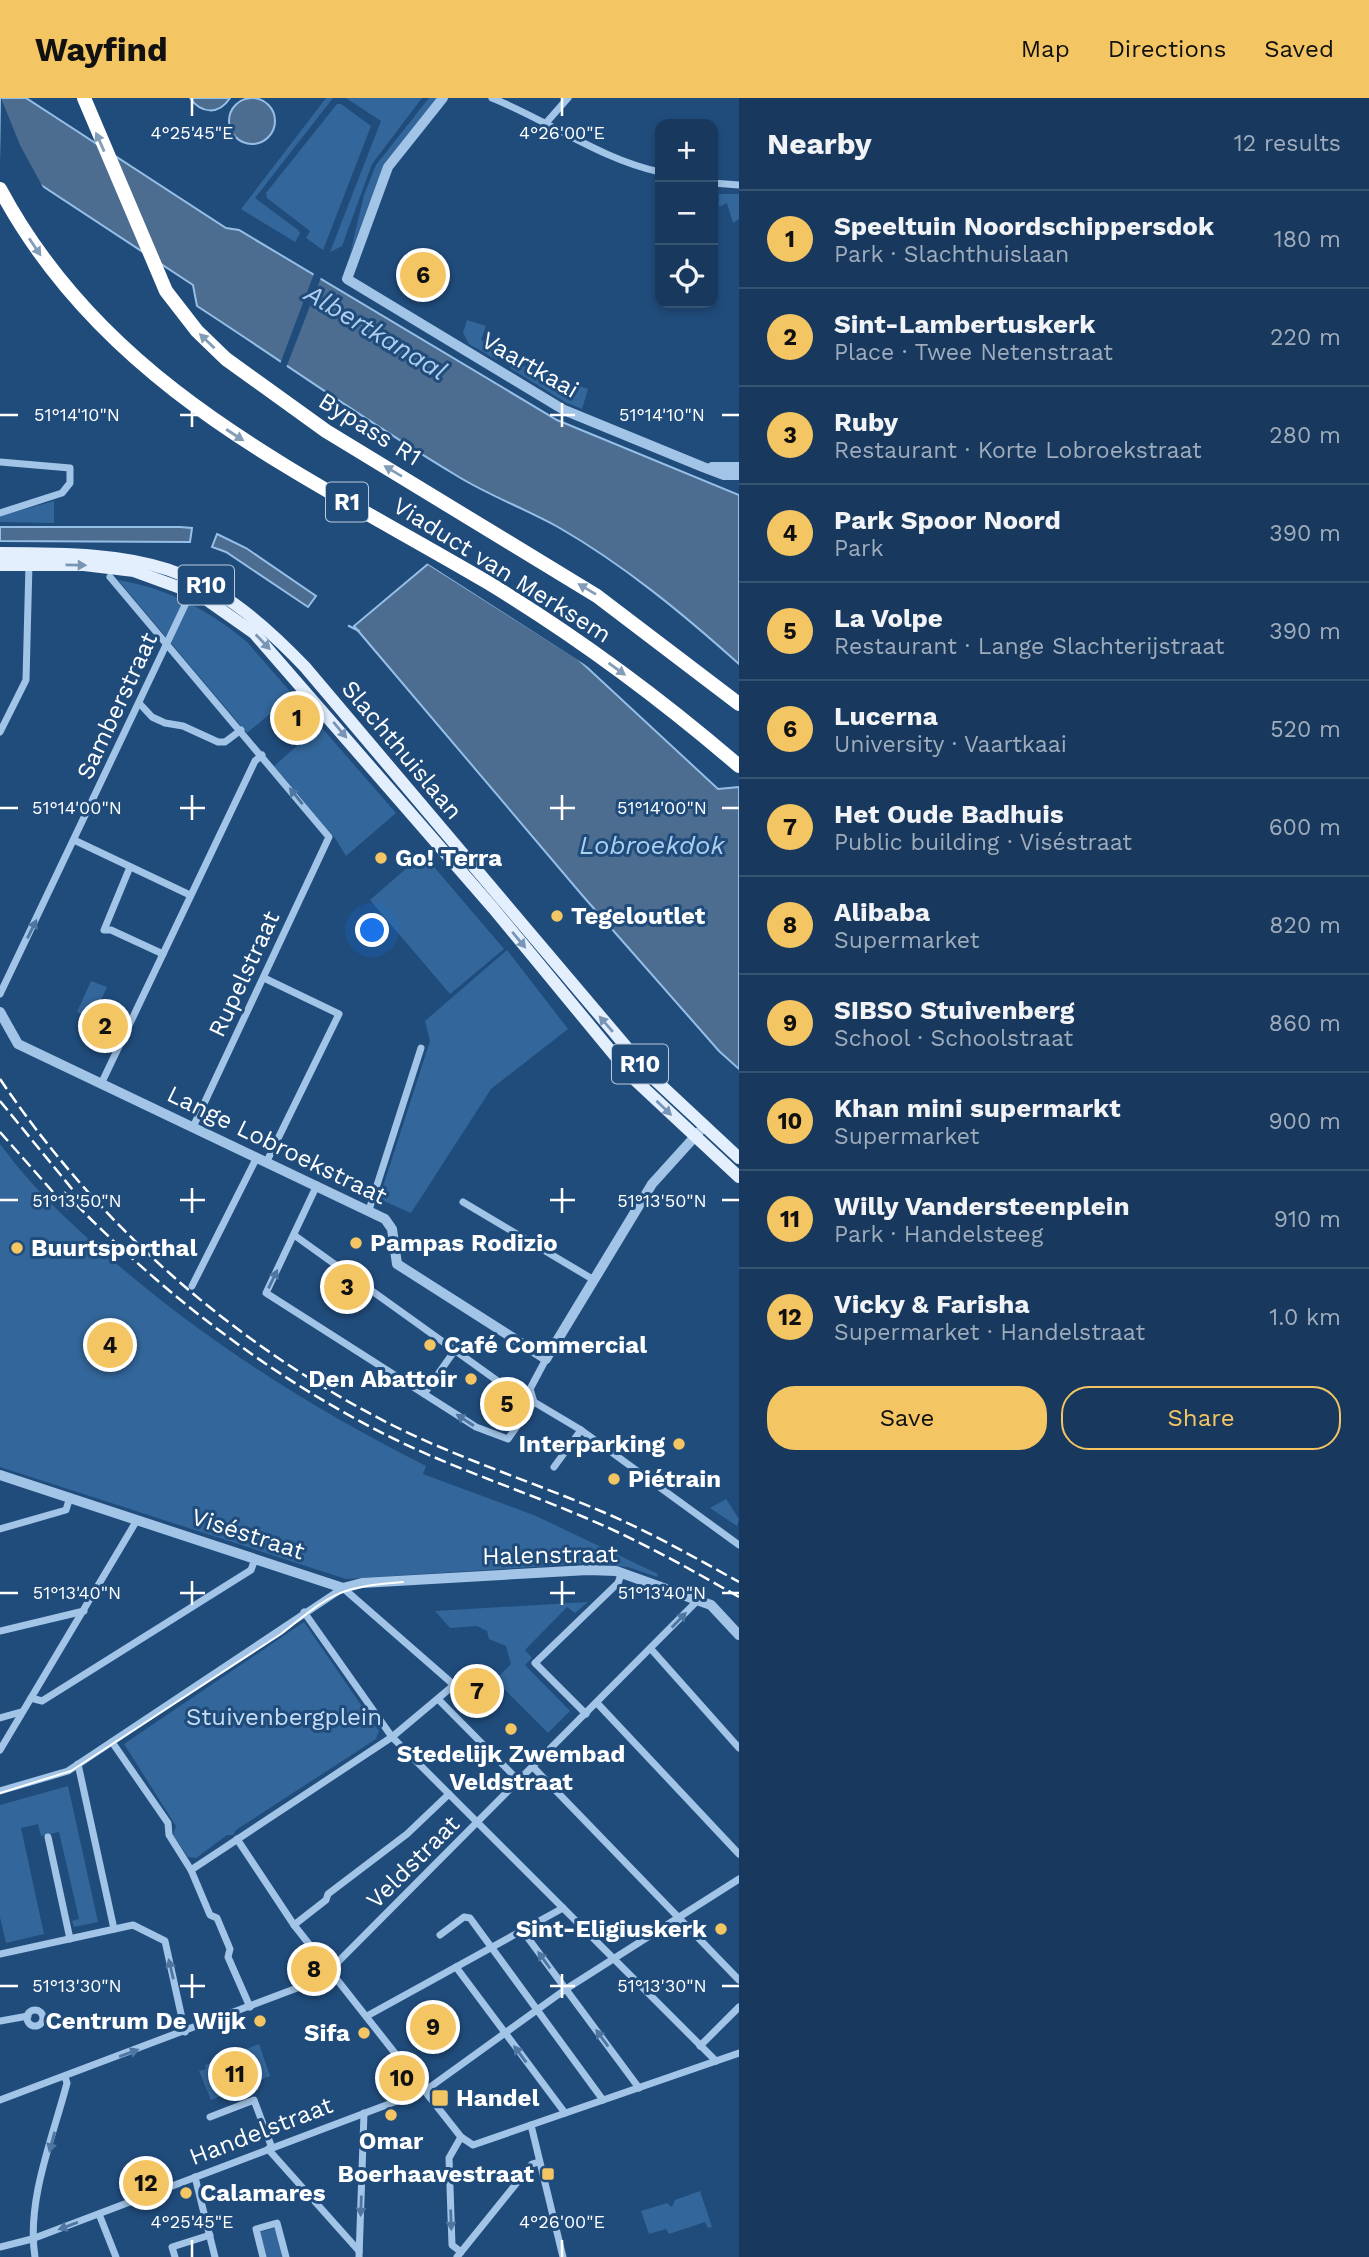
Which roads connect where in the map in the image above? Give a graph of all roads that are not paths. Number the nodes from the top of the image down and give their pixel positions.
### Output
1 (84, 98) edge
2 (443, 98) edge
3 (492, 98) edge
4 (568, 98) edge
5 (545, 123) junction
6 (655, 171) edge
7 (718, 183) edge
8 (739, 185) edge
9 (0, 189) edge
10 (0, 462) edge
11 (703, 467) junction
12 (739, 467) edge
13 (739, 475) edge
14 (0, 513) edge
15 (0, 553) edge
16 (103, 560) junction
17 (0, 565) edge
18 (29, 565) junction
19 (110, 577) dead end
20 (200, 595) junction
21 (167, 644) junction
22 (139, 704) junction
23 (739, 704) edge
24 (241, 730) junction
25 (0, 732) edge
26 (262, 755) junction
27 (739, 766) edge
28 (74, 840) junction
29 (130, 867) junction
30 (190, 895) junction
31 (163, 954) junction
32 (264, 978) junction
33 (0, 994) edge
34 (0, 1012) edge
35 (421, 1048) dead end
36 (102, 1082) junction
37 (705, 1126) junction
38 (193, 1127) junction
39 (695, 1137) junction
40 (739, 1158) edge
41 (262, 1159) junction
42 (739, 1177) edge
43 (317, 1185) junction
44 (463, 1202) dead end
45 (369, 1210) junction
46 (294, 1235) junction
47 (594, 1280) junction
48 (192, 1286) dead end
49 (455, 1350) junction
50 (545, 1359) junction
51 (424, 1394) junction
52 (533, 1400) junction
53 (581, 1430) junction
54 (554, 1467) dead end
55 (0, 1475) edge
56 (69, 1497) junction
57 (138, 1520) junction
58 (0, 1529) edge
59 (739, 1534) edge
60 (730, 1540) junction
61 (739, 1545) edge
62 (255, 1559) junction
63 (622, 1572) junction
64 (343, 1588) junction
65 (699, 1599) junction
66 (84, 1611) junction
67 (304, 1612) junction
68 (0, 1631) edge
69 (739, 1635) edge
70 (651, 1648) junction
71 (31, 1698) junction
72 (438, 1699) junction
73 (597, 1703) junction
74 (22, 1712) junction
75 (586, 1714) junction
76 (0, 1718) edge
77 (392, 1737) junction
78 (112, 1742) junction
79 (739, 1748) edge
80 (0, 1750) edge
81 (78, 1765) junction
82 (533, 1767) junction
83 (519, 1781) junction
84 (0, 1791) edge
85 (449, 1794) junction
86 (478, 1823) junction
87 (48, 1837) dead end
88 (237, 1839) junction
89 (739, 1854) edge
90 (191, 1870) junction
91 (739, 1879) edge
92 (563, 1908) junction
93 (678, 1917) junction
94 (294, 1925) junction
95 (114, 1929) junction
96 (523, 1930) junction
97 (440, 1935) dead end
98 (71, 1938) junction
99 (490, 1948) junction
100 (0, 1954) edge
101 (613, 1958) junction
102 (456, 1967) junction
103 (331, 1972) junction
104 (739, 1980) edge
105 (566, 1989) junction
106 (250, 2007) junction
107 (739, 2007) edge
108 (537, 2010) junction
109 (367, 2016) junction
110 (28, 2017) dead end
111 (0, 2021) edge
112 (185, 2032) junction
113 (505, 2034) junction
114 (700, 2046) junction
115 (739, 2053) edge
116 (716, 2061) junction
117 (65, 2077) junction
118 (639, 2088) junction
119 (426, 2090) junction
120 (0, 2100) edge
121 (603, 2100) junction
122 (364, 2113) junction
123 (565, 2113) junction
124 (210, 2117) dead end
125 (531, 2125) junction
126 (461, 2137) junction
127 (270, 2148) junction
128 (539, 2162) junction
129 (195, 2177) junction
130 (99, 2214) junction
131 (210, 2235) junction
132 (32, 2239) junction
133 (0, 2247) edge
134 (359, 2254) edge
135 (459, 2255) edge
136 (36, 2257) edge
137 (116, 2257) edge
138 (175, 2257) edge
139 (215, 2257) edge
140 (263, 2257) edge
141 (286, 2257) edge
142 (563, 2257) edge

23 -> 1 highway, Bypass R1 / R1
2 - 11 street, Vaartkaai
3 - 5 street
4 - 5 street
5 - 6 street
7 - 8 street
9 -> 27 highway, Viaduct van Merksem / R1
10 - 14 street
11 - 12 street, Vaartkaai
11 - 13 street, Vaartkaai
15 - 16 main road, R10
18 -> 16 main road, R10
16 - 20 main road, Slachthuislaan / R10
37 -> 16 main road, Slachthuislaan / R10
17 - 18 main road, R10
18 - 25 street
19 - 21 street
20 - 21 street, Samberstraat
20 -> 39 main road, Slachthuislaan / R10
21 - 22 street, Samberstraat
21 - 24 street
22 - 24 street
22 - 28 street, Samberstraat
24 - 26 street
26 - 30 street
32 -> 26 street, Rupelstraat
28 - 29 street
33 -> 28 street, Samberstraat
29 - 30 street
29 - 31 street
30 - 31 street
31 - 36 street
32 - 38 street, Rupelstraat
32 - 41 street
34 - 36 street, Lange Lobroekstraat
35 - 45 street
36 - 38 street, Lange Lobroekstraat
37 - 39 street
37 - 40 main road, Slachthuislaan / R10
38 - 41 street, Lange Lobroekstraat
39 - 42 main road, Slachthuislaan / R10
39 - 47 street
41 - 43 street, Lange Lobroekstraat
41 - 48 street
43 - 45 street, Lange Lobroekstraat
43 - 46 street
44 - 47 street
45 - 50 street, Lange Lobroekstraat
46 - 49 street
51 -> 46 street
47 - 50 street
49 - 51 street
49 - 52 street
50 - 52 street
52 -> 51 street
52 - 53 street
53 - 54 street
53 - 60 street
55 - 56 street, Viséstraat
56 - 57 street, Viséstraat
56 - 58 street
57 - 62 street, Viséstraat
57 - 66 street
59 - 60 street
60 - 61 street
62 - 64 street, Viséstraat
62 - 71 street
63 - 64 street, Halenstraat
63 - 65 street, Halenstraat
63 - 75 street
64 - 67 street
64 - 72 street, Viséstraat
65 - 69 street, Halenstraat
70 -> 65 street, Veldstraat
66 - 68 street
66 - 71 street
67 - 77 street
67 - 78 street
70 - 73 street, Veldstraat
70 - 79 street
71 - 74 street
72 - 77 street
72 - 83 street
73 - 75 street, Veldstraat
73 - 89 street
74 - 76 street
74 - 80 street
75 - 82 street, Veldstraat
77 - 85 street
77 - 88 street
78 - 81 street
78 - 90 street
81 - 84 street
81 - 95 street
82 - 83 street, Veldstraat
82 - 93 street
83 - 86 street, Veldstraat
85 - 86 street
85 - 94 street
86 - 92 street
86 - 103 street, Veldstraat
87 - 98 street
88 - 90 street
88 - 94 street
90 - 106 street
91 - 93 street, Handelstraat
92 - 96 street
92 - 101 street
93 - 101 street, Handelstraat
93 - 104 street
94 - 103 street
95 - 98 street
112 -> 95 street
96 - 99 street
105 -> 96 street
97 - 99 street
98 - 100 street
99 - 102 street
99 - 108 street
101 - 105 street, Handelstraat
101 - 114 street
102 - 109 street
102 - 113 street
103 - 106 street, Veldstraat
103 - 109 street
105 - 108 street, Handelstraat
118 -> 105 street
106 - 112 street, Veldstraat
107 - 114 street
108 - 113 street, Handelstraat
108 - 121 street
109 - 119 street
110 - 111 street
117 -> 112 street, Veldstraat
113 - 119 street, Handelstraat
123 -> 113 street
114 - 116 street
115 - 116 street
116 - 118 street
117 - 120 street, Veldstraat
117 -> 132 street
118 - 121 street
119 - 122 street, Handelstraat
119 - 126 street
121 - 123 street
122 - 127 street, Handelstraat
122 -> 134 street
123 - 125 street
124 - 127 street
125 - 126 street
125 - 128 street
126 -> 135 street
127 - 129 street, Handelstraat
127 - 134 street
128 - 135 street
128 - 142 street
129 - 130 street, Handelstraat
129 - 131 street
130 -> 132 street, Handelstraat
130 - 137 street
131 - 138 street
131 - 139 street
132 - 133 street, Handelstraat
132 - 136 street
140 - 141 street

